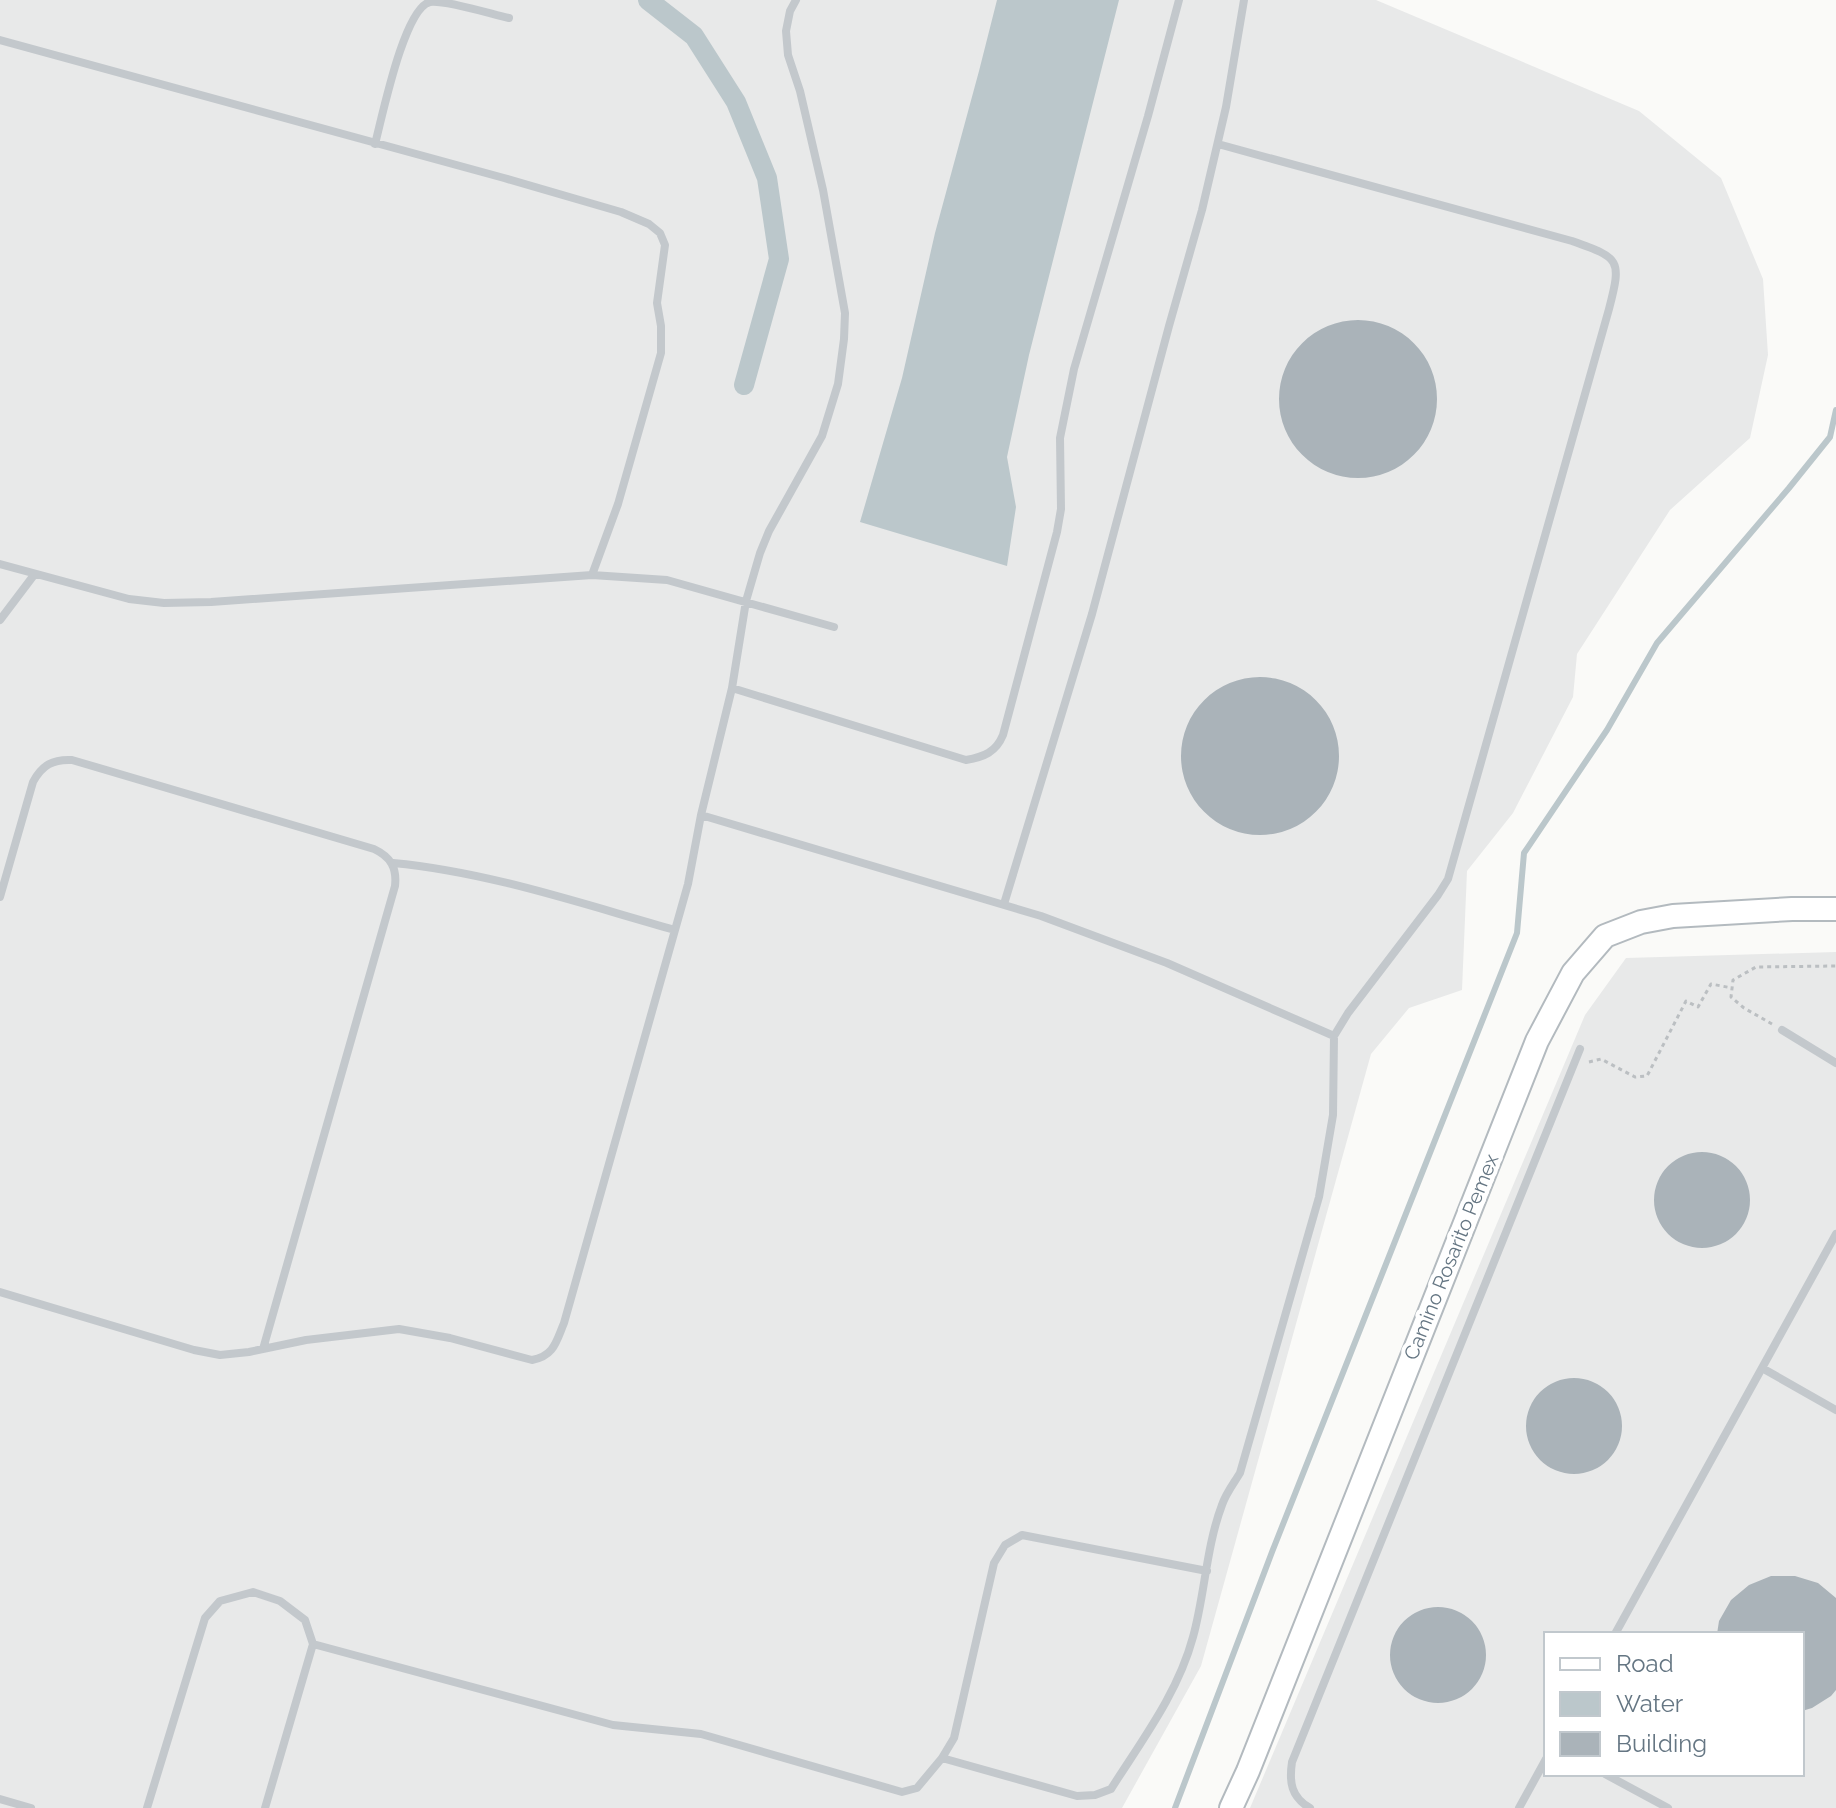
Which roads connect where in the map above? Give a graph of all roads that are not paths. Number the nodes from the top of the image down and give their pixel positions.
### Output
1 (796, 0) edge
2 (1179, 0) edge
3 (1244, 0) edge
4 (509, 18) dead end
5 (0, 40) edge
6 (375, 144) junction
7 (1218, 144) junction
8 (0, 564) edge
9 (34, 575) junction
10 (592, 575) junction
11 (746, 601) junction
12 (0, 620) edge
13 (834, 627) dead end
14 (732, 688) junction
15 (701, 815) junction
16 (393, 863) junction
17 (0, 897) edge
18 (1004, 904) junction
19 (1836, 909) edge
20 (675, 930) junction
21 (1782, 1030) road end
22 (1334, 1036) junction
23 (1580, 1049) dead end
24 (1836, 1063) edge
25 (1836, 1234) edge
26 (0, 1292) edge
27 (263, 1349) junction
28 (1762, 1368) junction
29 (1836, 1410) edge
30 (1207, 1571) junction
31 (1616, 1632) edge
32 (313, 1644) junction
33 (942, 1758) junction
34 (1544, 1763) edge
35 (1609, 1776) edge
36 (0, 1799) edge
37 (31, 1808) edge
38 (147, 1808) edge
39 (265, 1808) edge
40 (1231, 1808) edge
41 (1310, 1808) edge
42 (1519, 1808) edge
43 (1668, 1808) edge

1 - 11 lane
2 - 14 lane
3 - 7 lane
4 - 6 lane
5 - 6 lane
6 - 10 lane
7 - 18 lane
7 - 22 lane
8 - 9 lane
9 - 10 lane
9 - 12 lane
10 - 11 lane
11 - 13 lane
11 - 14 lane
14 - 15 lane
15 - 18 lane
15 - 20 lane
16 - 17 lane
16 - 20 lane
16 - 27 lane
18 - 22 lane
19 - 40 street, Camino Rosarito Pemex
20 - 27 lane
21 - 24 lane
22 - 30 lane
23 - 41 lane
25 - 28 lane
26 - 27 lane
28 - 29 lane
28 - 31 lane
30 - 33 lane
30 - 33 lane
32 - 33 lane
32 - 38 lane
32 - 39 lane
34 - 42 lane
35 - 43 lane
36 - 37 lane

